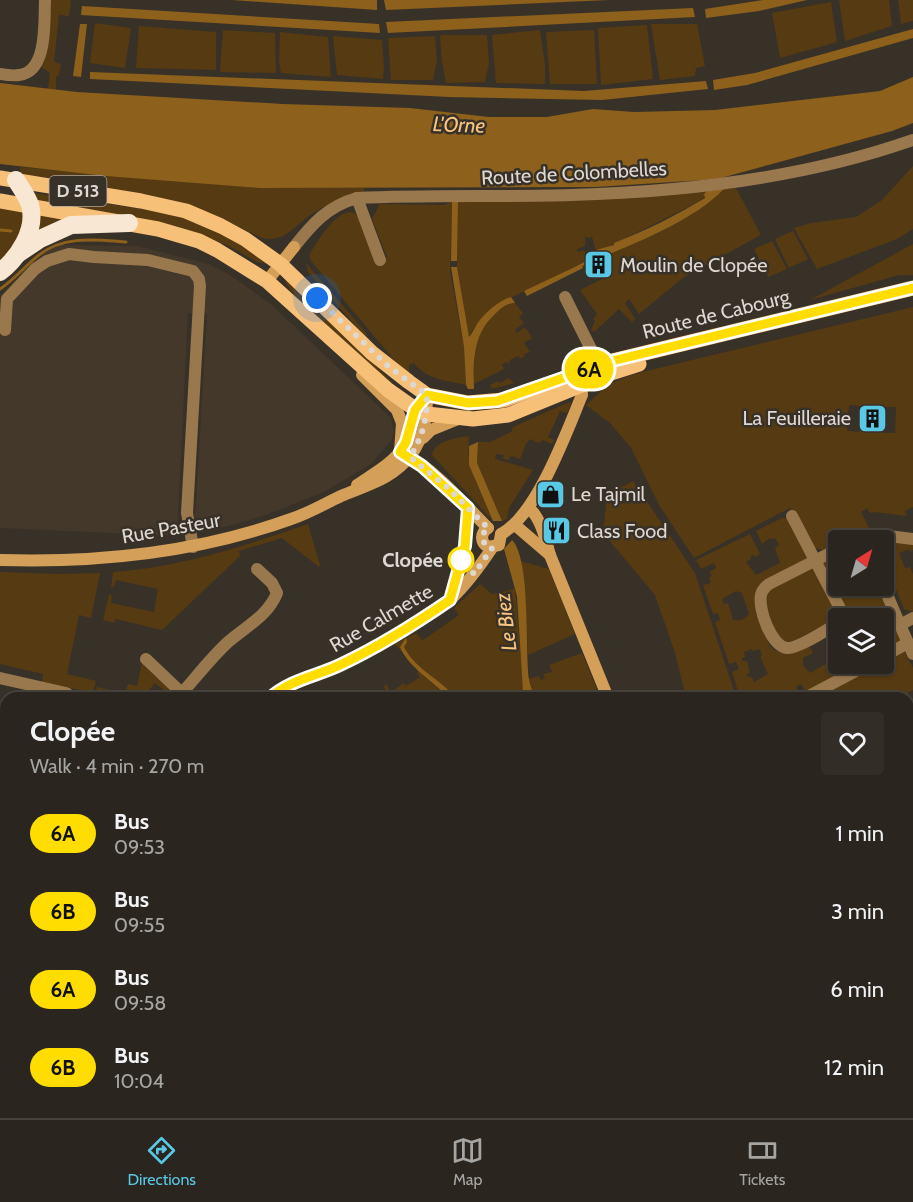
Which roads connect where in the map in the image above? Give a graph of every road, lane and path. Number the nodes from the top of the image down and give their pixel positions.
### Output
1 (45, 0) edge
2 (0, 74) edge
3 (913, 140) edge
4 (8, 179) edge
5 (357, 198) junction
6 (0, 201) edge
7 (30, 207) junction
8 (129, 223) junction
9 (19, 253) junction
10 (380, 260) dead end
11 (280, 264) junction
12 (0, 272) edge
13 (267, 281) junction
14 (913, 288) edge
15 (565, 297) dead end
16 (913, 298) edge
17 (5, 330) dead end
18 (322, 330) junction
19 (599, 365) junction
20 (581, 386) junction
21 (427, 395) junction
22 (421, 412) junction
23 (458, 419) junction
24 (418, 444) junction
25 (405, 454) junction
26 (529, 508) junction
27 (792, 516) dead end
28 (515, 525) junction
29 (488, 528) junction
30 (501, 534) junction
31 (894, 537) edge
32 (913, 539) edge
33 (193, 547) junction
34 (492, 548) junction
35 (828, 554) edge
36 (550, 555) junction
37 (0, 560) edge
38 (816, 561) junction
39 (257, 569) dead end
40 (888, 596) edge
41 (840, 608) edge
42 (913, 618) edge
43 (894, 625) edge
44 (900, 625) junction
45 (828, 628) edge
46 (911, 649) edge
47 (894, 653) edge
48 (146, 659) dead end
49 (850, 674) edge
50 (0, 678) edge
51 (62, 692) edge
52 (182, 692) edge
53 (187, 692) edge
54 (279, 692) edge
55 (606, 692) edge
56 (816, 692) edge

1 - 2 street
3 - 5 street, Route de Colombelles
4 - 7 highway
4 - 11 main road, D 513
5 - 10 street
5 - 11 street, Route de Colombelles
6 - 7 main road, D 513
7 - 8 main road, D 513
7 - 9 highway
8 - 9 highway
8 - 13 main road, D 513
9 - 12 highway
11 - 13 street, Route de Colombelles
11 - 21 main road, D 513
13 - 18 main road, D 513
14 - 19 main road, Route de Cabourg / D 513
15 - 19 street
16 - 20 main road, Route de Cabourg / D 513
17 - 33 street
18 - 22 main road, D 513
18 - 25 street
19 - 21 main road, Route de Cabourg / D 513
20 - 23 main road, Route de Cabourg / D 513
20 - 26 street
21 - 22 street, Rue Pasteur
22 - 23 main road, Route de Cabourg / D 513
22 - 24 street, Rue Pasteur
22 - 25 street, Rue Pasteur
23 - 24 street
24 - 25 street, Rue Pasteur
25 - 29 street
25 - 33 street, Rue Pasteur
26 - 28 street
26 - 36 street
27 - 38 street
28 - 30 street
28 - 36 street
29 - 30 street
29 - 34 street
30 - 34 street
31 - 32 street
33 - 37 street, Rue Pasteur
34 - 54 street, Rue Calmette
35 - 38 street
36 - 55 street
38 - 41 street
38 - 45 street
39 - 53 street
40 - 44 street
42 - 44 street
43 - 44 street
44 - 46 street
46 - 47 street
48 - 52 street
49 - 56 street
50 - 51 street

